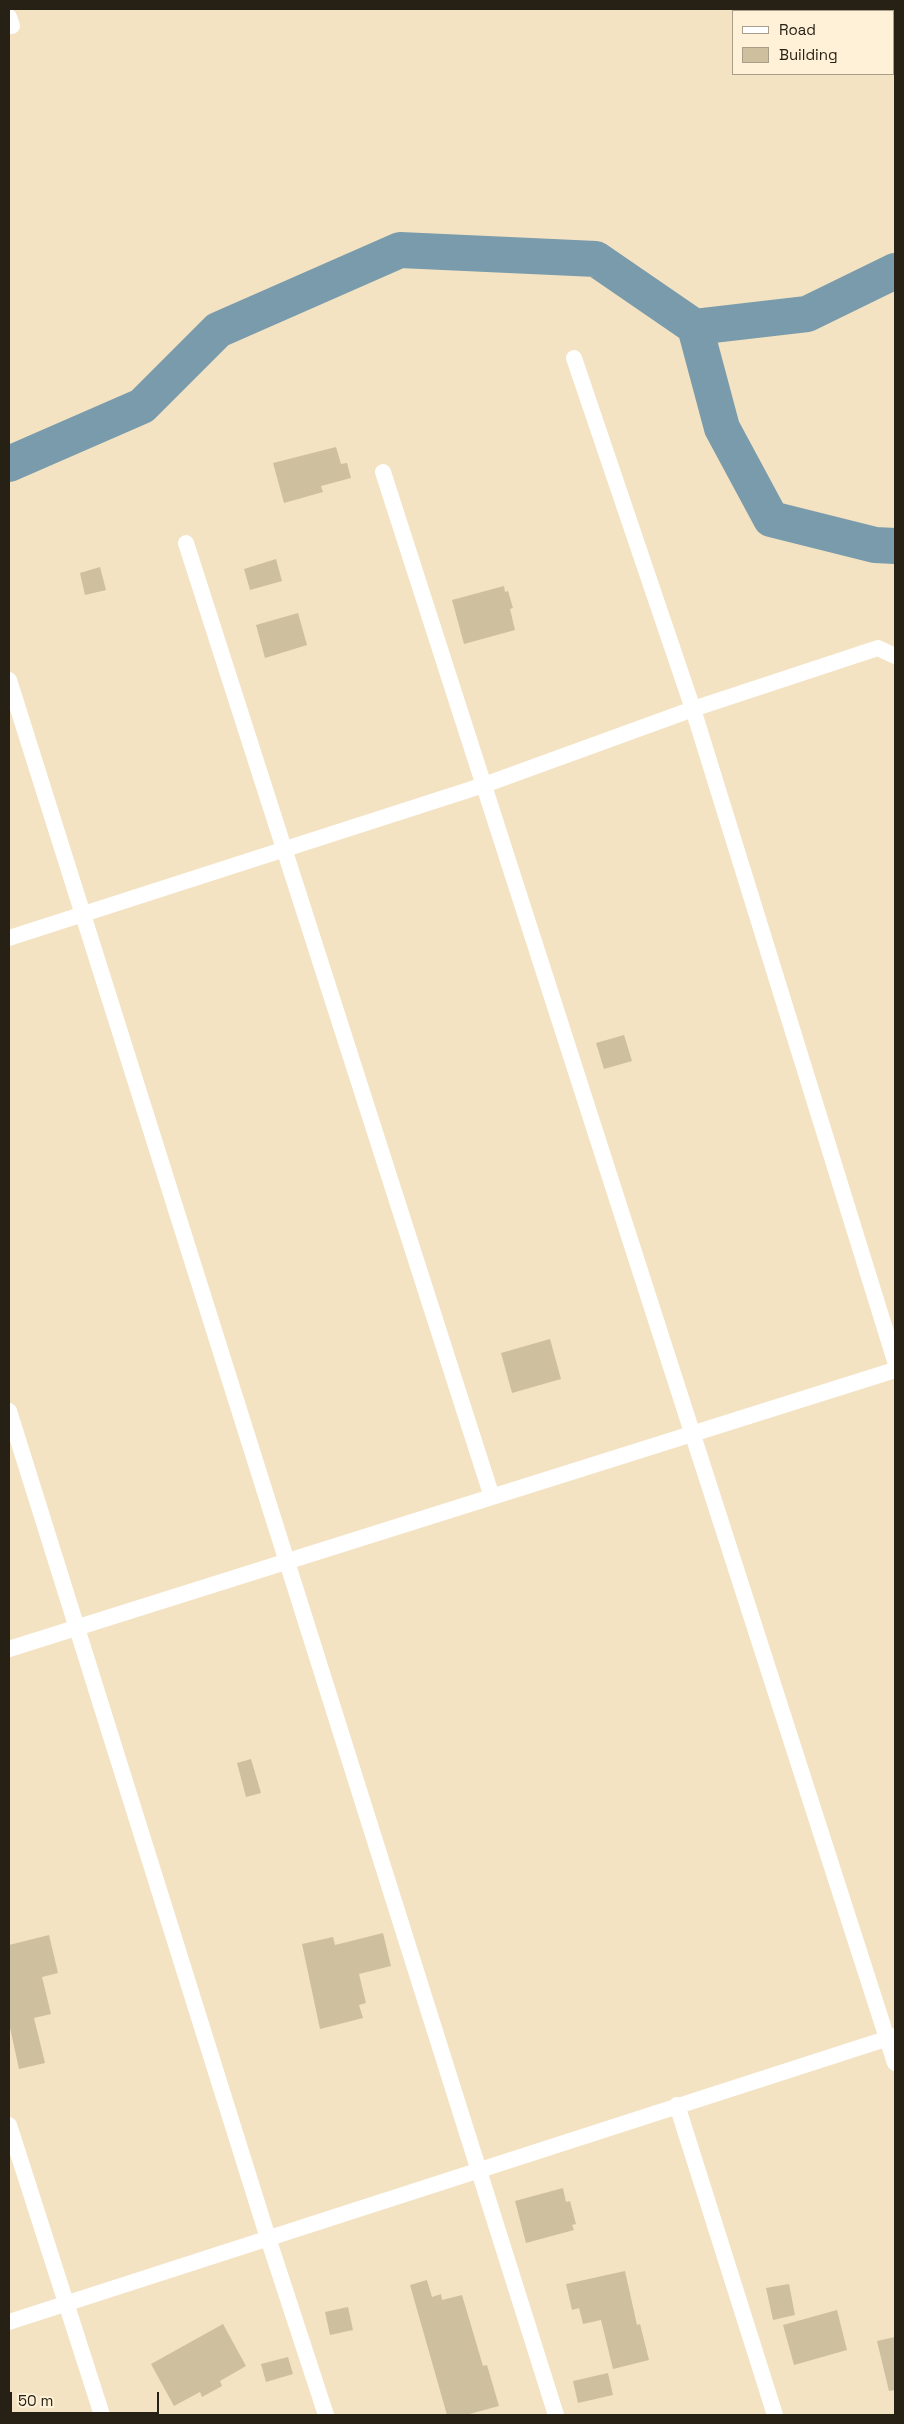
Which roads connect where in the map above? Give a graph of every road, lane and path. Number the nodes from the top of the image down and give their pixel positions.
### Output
1 (574, 358) dead end
2 (383, 472) dead end
3 (186, 543) dead end
4 (895, 656) edge
5 (9, 680) edge
6 (692, 709) junction
7 (484, 785) junction
8 (284, 850) junction
9 (82, 915) junction
10 (9, 938) edge
11 (895, 1361) edge
12 (895, 1370) edge
13 (9, 1411) edge
14 (693, 1433) junction
15 (492, 1497) junction
16 (285, 1562) junction
17 (77, 1628) junction
18 (9, 1649) edge
19 (892, 2037) edge
20 (895, 2063) edge
21 (677, 2106) junction
22 (9, 2125) edge
23 (477, 2170) junction
24 (268, 2238) junction
25 (66, 2304) junction
26 (9, 2322) edge
27 (102, 2415) edge
28 (326, 2415) edge
29 (556, 2415) edge
30 (775, 2415) edge

1 - 6 street
2 - 7 street
3 - 8 street
4 - 6 street
5 - 9 street
6 - 7 street
6 - 11 street
7 - 8 street
7 - 14 street
8 - 9 street
8 - 15 street
9 - 10 street
9 - 16 street
12 - 14 street
13 - 17 street
14 - 15 street
14 - 19 street
15 - 16 street
16 - 17 street
16 - 23 street
17 - 18 street
17 - 24 street
19 - 20 street
19 - 21 street
21 - 23 street
21 - 30 street
22 - 25 street
23 - 24 street
23 - 29 street
24 - 25 street
24 - 28 street
25 - 26 street
25 - 27 street

